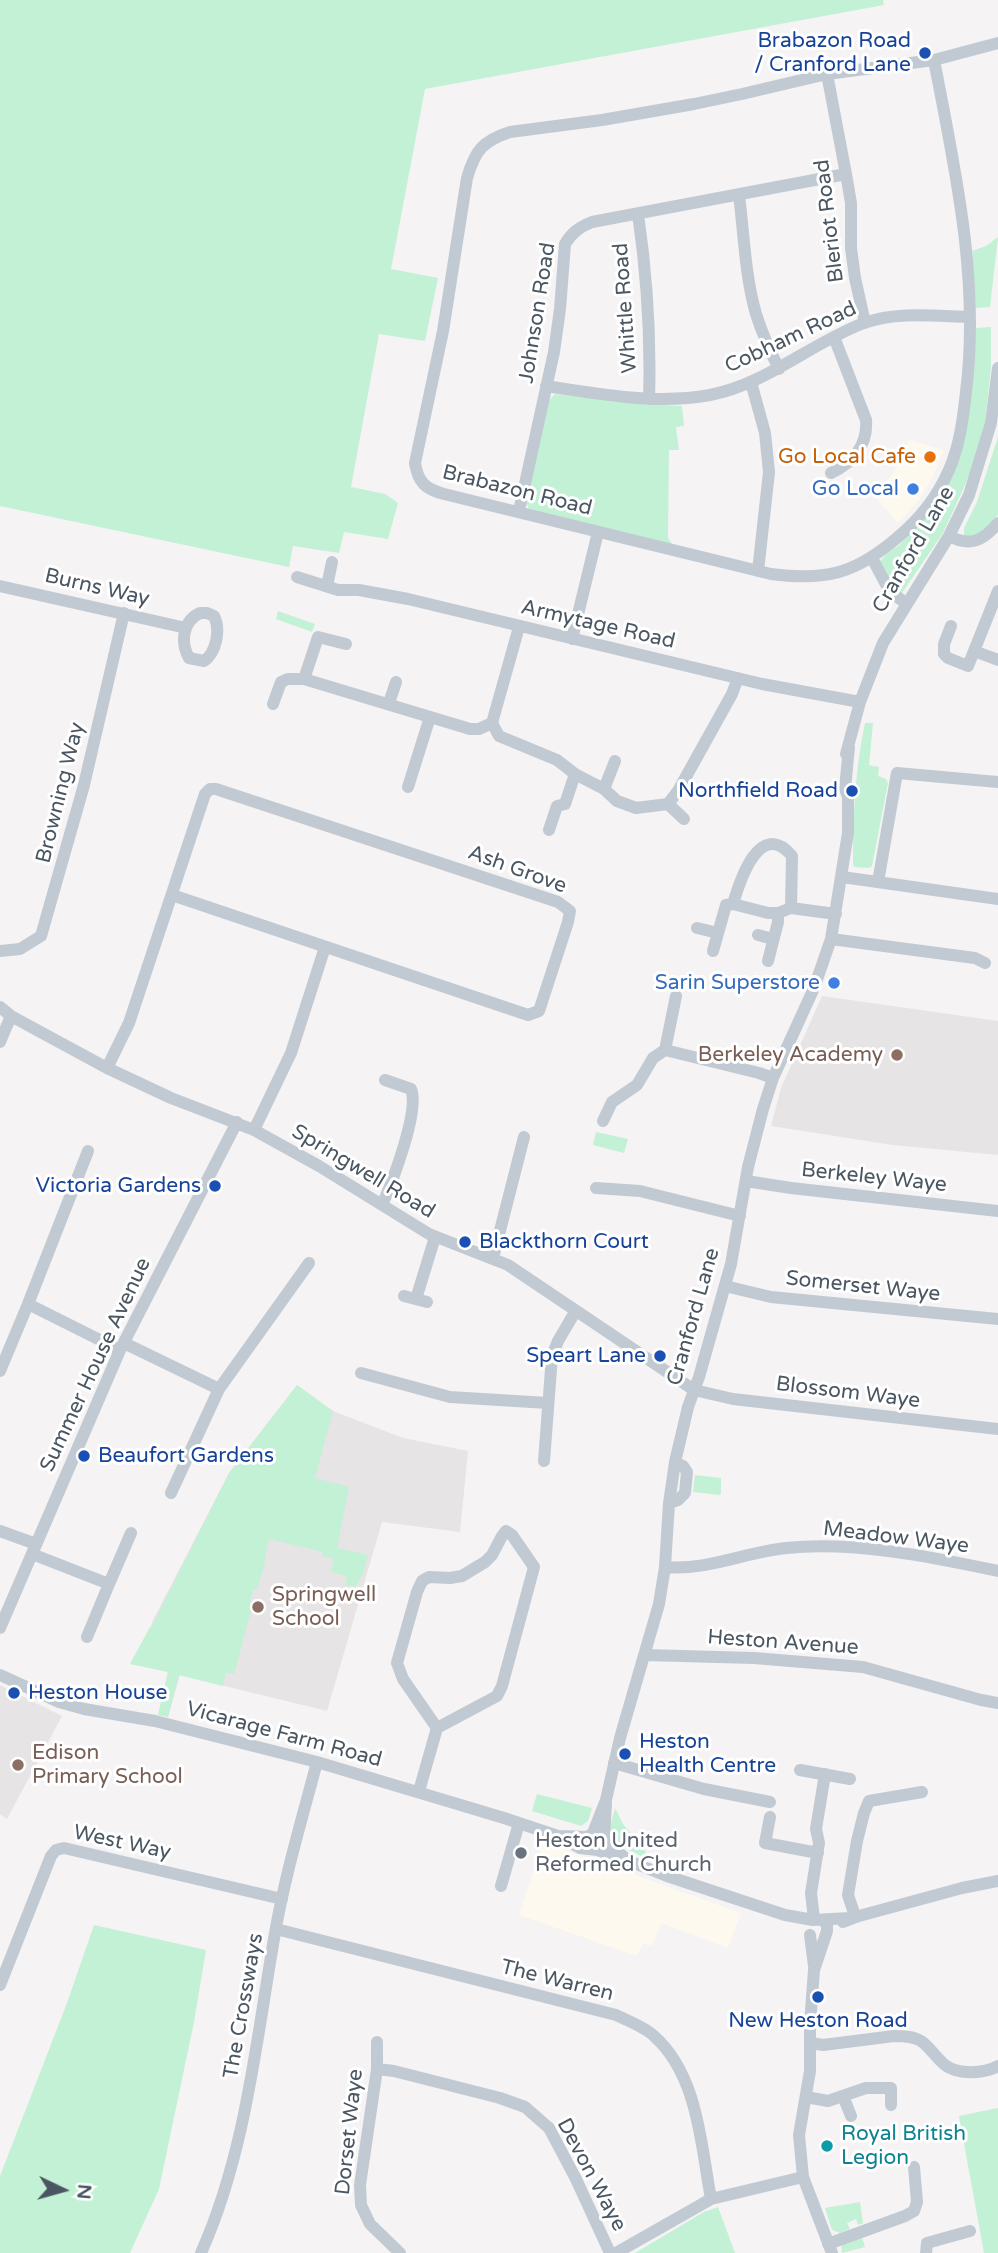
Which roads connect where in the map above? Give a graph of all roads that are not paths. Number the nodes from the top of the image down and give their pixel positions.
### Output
1 (998, 43) edge
2 (934, 60) junction
3 (827, 74) junction
4 (846, 174) junction
5 (739, 195) junction
6 (638, 214) junction
7 (970, 317) junction
8 (865, 323) junction
9 (834, 337) junction
10 (998, 368) edge
11 (779, 369) junction
12 (751, 382) junction
13 (546, 386) junction
14 (649, 400) junction
15 (995, 423) edge
16 (831, 473) dead end
17 (519, 511) junction
18 (996, 529) edge
19 (598, 532) junction
20 (949, 536) junction
21 (872, 558) junction
22 (332, 562) dead end
23 (758, 571) junction
24 (297, 577) dead end
25 (327, 586) junction
26 (0, 588) edge
27 (998, 591) edge
28 (906, 603) junction
29 (124, 614) junction
30 (993, 618) edge
31 (951, 626) dead end
32 (519, 627) junction
33 (186, 628) dead end
34 (572, 639) junction
35 (346, 644) dead end
36 (974, 651) junction
37 (998, 660) edge
38 (304, 678) junction
39 (737, 678) junction
40 (396, 682) dead end
41 (860, 702) junction
42 (274, 704) dead end
43 (389, 704) junction
44 (430, 717) junction
45 (492, 723) junction
46 (615, 761) dead end
47 (575, 774) junction
48 (998, 782) edge
49 (408, 787) dead end
50 (604, 789) junction
51 (668, 804) junction
52 (684, 819) dead end
53 (550, 830) dead end
54 (842, 877) junction
55 (878, 883) junction
56 (172, 895) junction
57 (998, 899) edge
58 (733, 904) junction
59 (791, 908) junction
60 (778, 913) junction
61 (836, 914) junction
62 (697, 928) dead end
63 (718, 933) junction
64 (758, 935) dead end
65 (774, 939) junction
66 (831, 939) junction
67 (325, 947) junction
68 (0, 951) edge
69 (713, 951) dead end
70 (768, 961) dead end
71 (985, 963) dead end
72 (676, 996) dead end
73 (0, 1007) edge
74 (11, 1016) junction
75 (0, 1042) edge
76 (665, 1050) junction
77 (107, 1068) junction
78 (773, 1078) junction
79 (385, 1080) dead end
80 (603, 1121) dead end
81 (237, 1122) junction
82 (254, 1130) junction
83 (524, 1137) dead end
84 (88, 1151) dead end
85 (746, 1181) junction
86 (596, 1188) dead end
87 (382, 1205) junction
88 (998, 1211) edge
89 (740, 1216) junction
90 (435, 1237) junction
91 (493, 1258) junction
92 (309, 1263) dead end
93 (725, 1286) junction
94 (415, 1299) dead end
95 (28, 1304) junction
96 (575, 1312) junction
97 (998, 1319) edge
98 (122, 1347) junction
99 (0, 1371) edge
100 (361, 1373) dead end
101 (219, 1390) junction
102 (694, 1390) junction
103 (548, 1403) junction
104 (998, 1429) edge
105 (544, 1461) dead end
106 (171, 1493) dead end
107 (0, 1531) edge
108 (131, 1533) dead end
109 (34, 1549) junction
110 (665, 1567) junction
111 (998, 1571) edge
112 (108, 1584) junction
113 (0, 1628) edge
114 (87, 1637) dead end
115 (645, 1654) junction
116 (0, 1675) edge
117 (998, 1703) edge
118 (437, 1728) junction
119 (317, 1762) junction
120 (614, 1763) junction
121 (800, 1770) dead end
122 (825, 1774) junction
123 (850, 1779) dead end
124 (419, 1791) junction
125 (922, 1792) dead end
126 (770, 1802) dead end
127 (770, 1817) dead end
128 (519, 1823) junction
129 (596, 1841) junction
130 (818, 1853) junction
131 (998, 1881) edge
132 (501, 1886) dead end
133 (282, 1899) junction
134 (853, 1917) junction
135 (817, 1928) junction
136 (276, 1929) junction
137 (0, 1985) edge
138 (377, 2042) dead end
139 (810, 2043) junction
140 (998, 2066) edge
141 (377, 2069) junction
142 (843, 2096) junction
143 (806, 2097) junction
144 (891, 2105) dead end
145 (851, 2116) dead end
146 (914, 2167) dead end
147 (803, 2177) junction
148 (930, 2186) dead end
149 (916, 2188) junction
150 (711, 2199) junction
151 (970, 2231) dead end
152 (830, 2249) edge
153 (201, 2253) edge
154 (400, 2253) edge
155 (610, 2253) edge
156 (617, 2253) edge
157 (926, 2253) edge

1 - 2 street, Brabazon Road
2 - 3 street, Brabazon Road
2 - 7 street, Brabazon Road
3 - 4 street, Bleriot Road
3 - 17 street, Brabazon Road
4 - 5 street, Johnson Road
4 - 8 street, Bleriot Road
5 - 6 street, Johnson Road
5 - 11 street
6 - 13 street, Johnson Road
6 - 14 street, Whittle Road
7 - 8 street, Cobham Road
7 - 21 street, Brabazon Road
8 - 9 street, Cobham Road
9 - 11 street, Cobham Road
9 - 16 street
10 - 15 street, Cranford Lane
11 - 12 street, Cobham Road
12 - 14 street, Cobham Road
12 - 23 street
13 - 14 street, Cobham Road
13 - 17 street, Johnson Road
15 - 20 street, Cranford Lane
17 - 19 street, Brabazon Road
18 - 20 street
19 - 23 street, Brabazon Road
19 - 34 street
20 - 28 street, Cranford Lane
21 - 23 street, Brabazon Road
21 - 28 street
22 - 25 street
24 - 25 street, Armytage Road
25 - 32 street, Armytage Road
26 - 29 street, Burns Way
27 - 30 street
28 - 41 street, Cranford Lane
29 - 33 street, Burns Way
29 - 68 street, Browning Way
30 - 36 street
31 - 36 street
32 - 34 street, Armytage Road
32 - 45 street
34 - 39 street, Armytage Road
35 - 38 street
36 - 37 street
38 - 42 street
38 - 43 street
39 - 41 street, Armytage Road
39 - 51 street
40 - 43 street
41 - 54 street, Cranford Lane
43 - 44 street
44 - 45 street
44 - 49 street
45 - 47 street
46 - 50 street
47 - 50 street
47 - 53 street
48 - 55 street
50 - 51 street
51 - 52 street
54 - 55 street
54 - 61 street, Cranford Lane
55 - 57 street
56 - 67 street, Ash Grove
56 - 67 street, Ash Grove
56 - 77 street, Ash Grove
58 - 59 street
58 - 60 street
58 - 63 street
59 - 60 street
59 - 61 street
60 - 65 street
61 - 66 street, Cranford Lane
62 - 63 street
63 - 69 street
64 - 65 street
65 - 70 street
66 - 71 street
66 - 78 street, Cranford Lane
67 - 82 street
72 - 76 street
73 - 74 street, Springwell Road
74 - 75 street
74 - 77 street, Springwell Road
76 - 78 street
76 - 80 street
77 - 81 street, Springwell Road
78 - 85 street, Cranford Lane
79 - 87 street
81 - 82 street, Springwell Road
81 - 98 street, Summer House Avenue
82 - 87 street, Springwell Road
83 - 91 street
84 - 95 street
85 - 88 street, Berkeley Waye
85 - 89 street, Cranford Lane
86 - 89 street
87 - 90 street, Springwell Road
89 - 93 street, Cranford Lane
90 - 91 street, Springwell Road
90 - 94 street
91 - 96 street, Springwell Road
92 - 101 street
93 - 97 street, Somerset Waye
93 - 102 street, Cranford Lane
95 - 98 street
95 - 99 street
96 - 102 street, Springwell Road
96 - 103 street
98 - 101 street
98 - 109 street, Summer House Avenue
100 - 103 street
101 - 106 street
102 - 104 street, Blossom Waye
102 - 110 street, Cranford Lane
103 - 105 street
107 - 109 street
108 - 112 street
109 - 112 street
109 - 113 street, Summer House Avenue
110 - 111 street, Meadow Waye
110 - 115 street
112 - 114 street
115 - 117 street, Heston Avenue
115 - 120 street
116 - 119 street, Vicarage Farm Road
118 - 118 street
118 - 124 street
119 - 124 street, Vicarage Farm Road
119 - 133 street, The Crossways
120 - 126 street
120 - 129 street
121 - 122 street
122 - 123 street
122 - 130 street
124 - 128 street, Vicarage Farm Road
125 - 134 street
127 - 130 street
128 - 129 street, Vicarage Farm Road
128 - 132 street
129 - 135 street, Vicarage Farm Road
130 - 135 street
131 - 134 street
133 - 136 street, The Crossways
133 - 137 street, West Way
134 - 135 street
135 - 139 street
136 - 150 street, The Warren
136 - 153 street, The Crossways
138 - 141 street, Dorset Waye
139 - 140 street
139 - 143 street
141 - 154 street, Dorset Waye
141 - 155 street, Devon Waye
142 - 143 street
142 - 144 street
142 - 145 street
143 - 147 street
146 - 149 street
147 - 150 street
147 - 152 street
148 - 149 street
149 - 152 street
150 - 156 street
151 - 157 street

